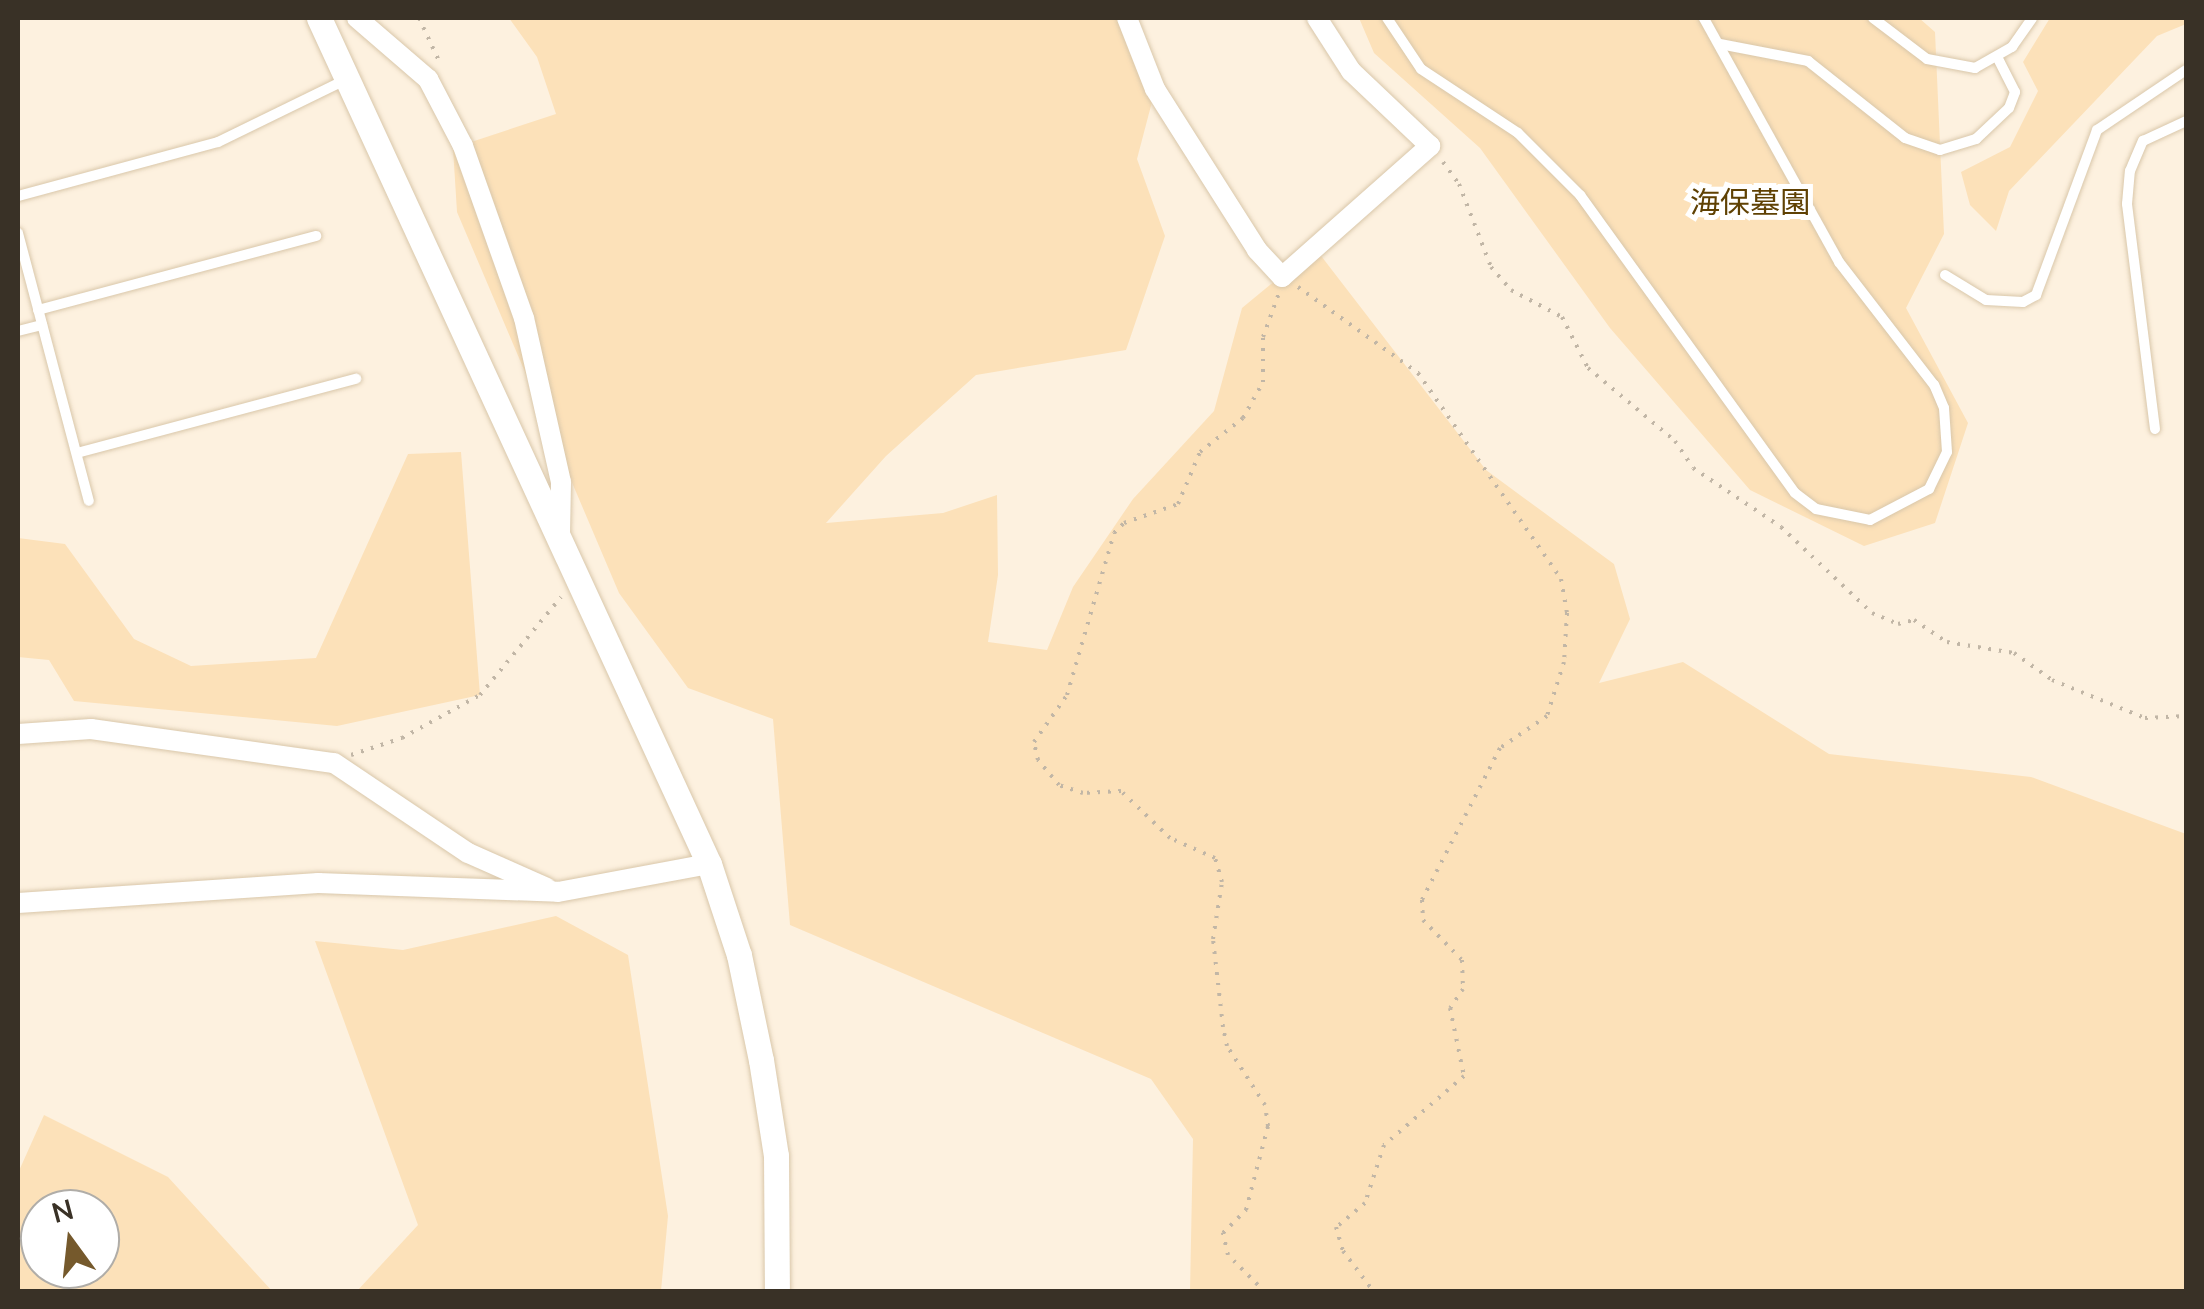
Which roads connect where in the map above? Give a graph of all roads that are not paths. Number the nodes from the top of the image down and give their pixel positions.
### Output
1 (319, 18) edge
2 (357, 18) edge
3 (1127, 18) edge
4 (1317, 18) edge
5 (1387, 18) edge
6 (1704, 18) edge
7 (1873, 18) edge
8 (2032, 18) edge
9 (1718, 42) junction
10 (1998, 59) junction
11 (2186, 70) edge
12 (346, 79) junction
13 (2186, 121) edge
14 (18, 196) edge
15 (18, 233) edge
16 (316, 236) dead end
17 (1945, 276) dead end
18 (38, 310) junction
19 (42, 324) junction
20 (18, 331) edge
21 (356, 379) dead end
22 (2155, 429) dead end
23 (76, 453) junction
24 (90, 501) dead end
25 (560, 532) junction
26 (18, 734) edge
27 (709, 864) junction
28 (558, 892) junction
29 (18, 904) edge
30 (776, 1292) edge

1 - 12 street
2 - 25 street
3 - 4 street
5 - 9 lane
6 - 9 lane
7 - 10 lane
8 - 10 lane
9 - 10 lane
11 - 17 lane
12 - 14 lane
12 - 25 street
13 - 22 lane
15 - 18 lane
16 - 18 lane
18 - 19 lane
19 - 20 lane
19 - 23 lane
21 - 23 lane
23 - 24 lane
25 - 27 street
26 - 28 street
27 - 28 street
27 - 30 street
28 - 29 street

